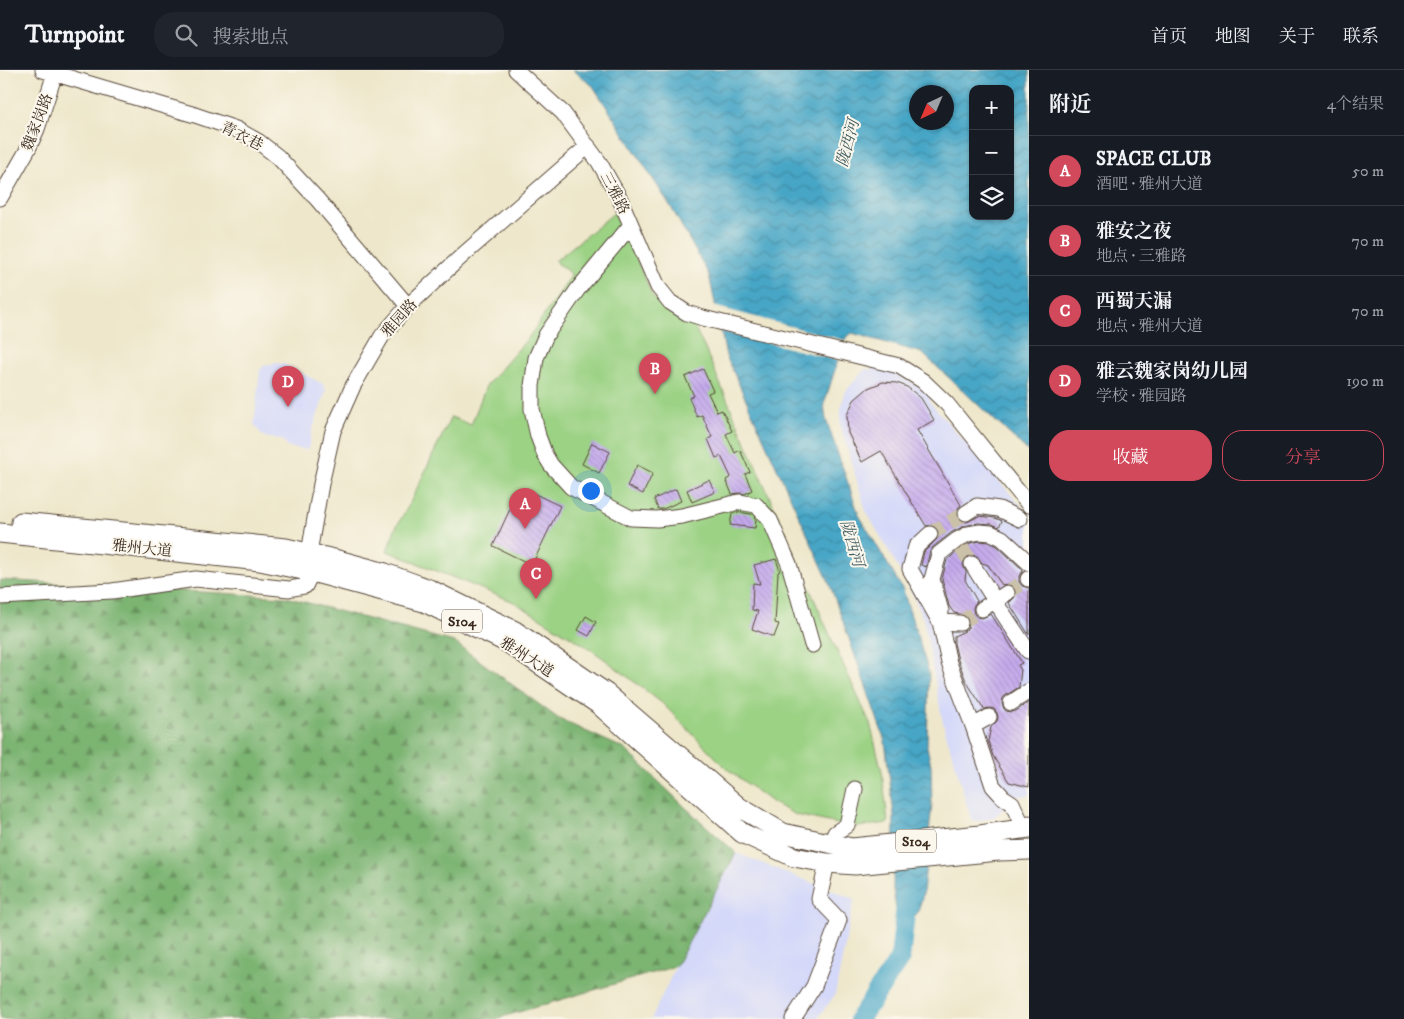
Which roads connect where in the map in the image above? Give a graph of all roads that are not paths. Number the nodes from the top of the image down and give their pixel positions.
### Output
1 (516, 70) edge
2 (51, 71) edge
3 (588, 146) junction
4 (0, 198) edge
5 (631, 225) junction
6 (408, 306) junction
7 (1025, 500) edge
8 (966, 513) tunnel mouth
9 (0, 520) edge
10 (1025, 524) edge
11 (0, 533) edge
12 (930, 534) tunnel mouth
13 (309, 553) junction
14 (1029, 563) edge
15 (972, 564) tunnel mouth
16 (312, 572) junction
17 (0, 597) edge
18 (940, 622) junction
19 (960, 623) tunnel mouth
20 (812, 645) dead end
21 (1028, 651) dead end
22 (1029, 691) edge
23 (973, 726) junction
24 (854, 789) dead end
25 (1027, 827) edge
26 (831, 844) junction
27 (981, 844) junction
28 (1029, 850) edge
29 (854, 857) junction
30 (826, 863) junction
31 (794, 1019) edge

1 - 3 street, 三雅路
2 - 4 street, 魏家岗路
2 - 6 street, 青衣巷
3 - 5 street, 三雅路
3 - 6 street, 雅园路
5 - 7 street, 三雅路
5 - 20 street
6 - 13 street, 雅园路
7 - 10 street
8 - 10 street
9 - 13 main road, 雅州大道 / S104
11 - 16 main road, 雅州大道 / S104
12 - 18 street
13 - 26 main road, 雅州大道 / S104
14 - 18 street
15 - 21 street
16 - 17 street
16 - 30 main road, 雅州大道 / S104
18 - 19 street
18 - 23 street
22 - 23 street
23 - 25 street
24 - 26 street
25 - 27 main road, S104
26 - 29 main road, 雅州大道 / S104
27 - 28 main road, S104
27 - 29 main road, S104
29 - 30 main road, 雅州大道 / S104
30 - 31 street

